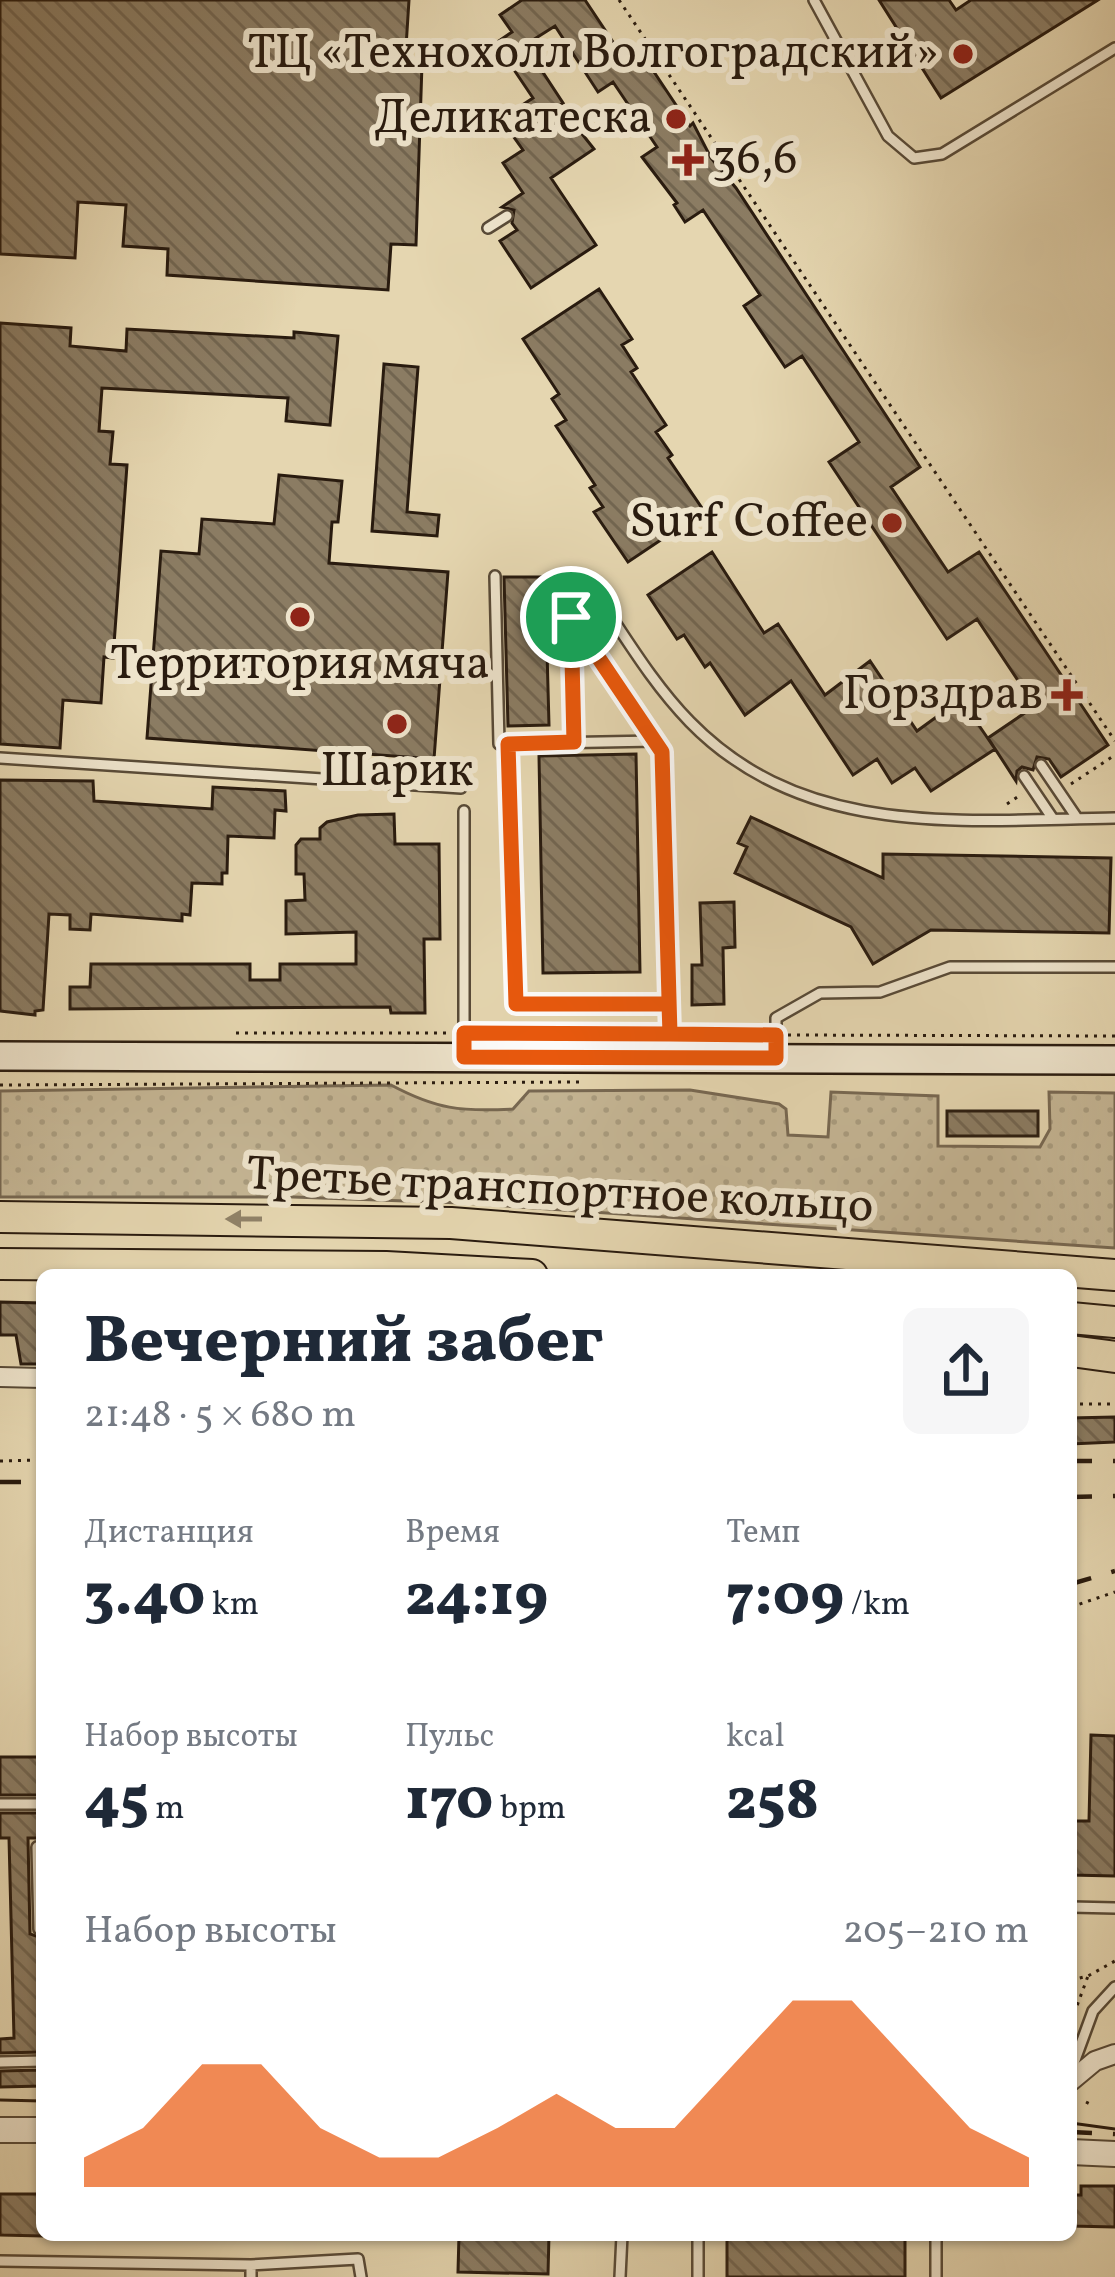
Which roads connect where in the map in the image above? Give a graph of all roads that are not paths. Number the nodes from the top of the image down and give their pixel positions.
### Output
1 (814, 0) edge
2 (1115, 48) edge
3 (507, 216) dead end
4 (488, 228) dead end
5 (496, 576) dead end
6 (592, 588) dead end
7 (563, 597) dead end
8 (571, 617) junction
9 (655, 741) junction
10 (574, 742) junction
11 (508, 744) junction
12 (0, 758) edge
13 (1041, 765) dead end
14 (1024, 776) dead end
15 (461, 788) dead end
16 (464, 811) dead end
17 (1077, 818) junction
18 (1115, 818) edge
19 (1053, 819) junction
20 (1115, 967) edge
21 (669, 1004) junction
22 (464, 1045) junction
23 (670, 1046) junction
24 (776, 1047) junction
25 (0, 1057) edge
26 (1115, 1060) edge
27 (0, 1217) edge
28 (0, 1264) edge
29 (321, 1266) junction
30 (333, 1269) edge
31 (391, 1269) edge
32 (1045, 1269) edge
33 (1077, 1270) edge
34 (1115, 1271) edge
35 (1077, 1319) edge
36 (1115, 1322) edge
37 (1077, 1353) edge
38 (1115, 1358) edge
39 (0, 1377) edge
40 (36, 1378) edge
41 (0, 1804) edge
42 (36, 1804) edge
43 (1077, 1907) edge
44 (1115, 1908) edge
45 (1115, 1988) edge
46 (1115, 2054) edge
47 (1077, 2055) edge
48 (36, 2061) edge
49 (0, 2062) edge
50 (1077, 2076) edge
51 (0, 2130) edge
52 (36, 2130) edge
53 (1077, 2152) edge
54 (1115, 2153) edge
55 (622, 2241) edge
56 (698, 2241) edge
57 (936, 2241) edge
58 (0, 2261) edge
59 (251, 2271) edge
60 (361, 2277) edge
61 (620, 2277) edge
62 (698, 2277) edge
63 (936, 2277) edge

1 - 2 lane
3 - 4 lane
5 - 11 lane
6 - 19 lane
7 - 8 lane
8 - 9 lane
8 - 10 lane
9 - 10 lane
9 - 21 lane
10 - 11 lane
11 - 21 lane
12 - 15 lane
13 - 17 lane
14 - 19 lane
16 - 22 lane
17 - 18 lane
17 - 19 lane
20 - 24 lane
21 - 23 lane
22 - 23 main road
22 - 25 main road
23 - 24 main road
24 - 26 main road
32 -> 27 main road, Третье транспортное кольцо
28 - 29 main road, Третье транспортное кольцо
29 - 30 lane
29 - 31 main road, Третье транспортное кольцо
34 -> 33 main road, Третье транспортное кольцо
35 - 36 main road
37 - 38 main road
39 - 40 street
41 - 42 lane
43 - 44 lane
45 - 47 lane
46 - 50 street
48 - 49 lane
51 - 52 street
53 - 54 street
55 - 61 lane
56 - 62 lane
57 - 63 lane
58 - 59 lane
59 - 60 lane

